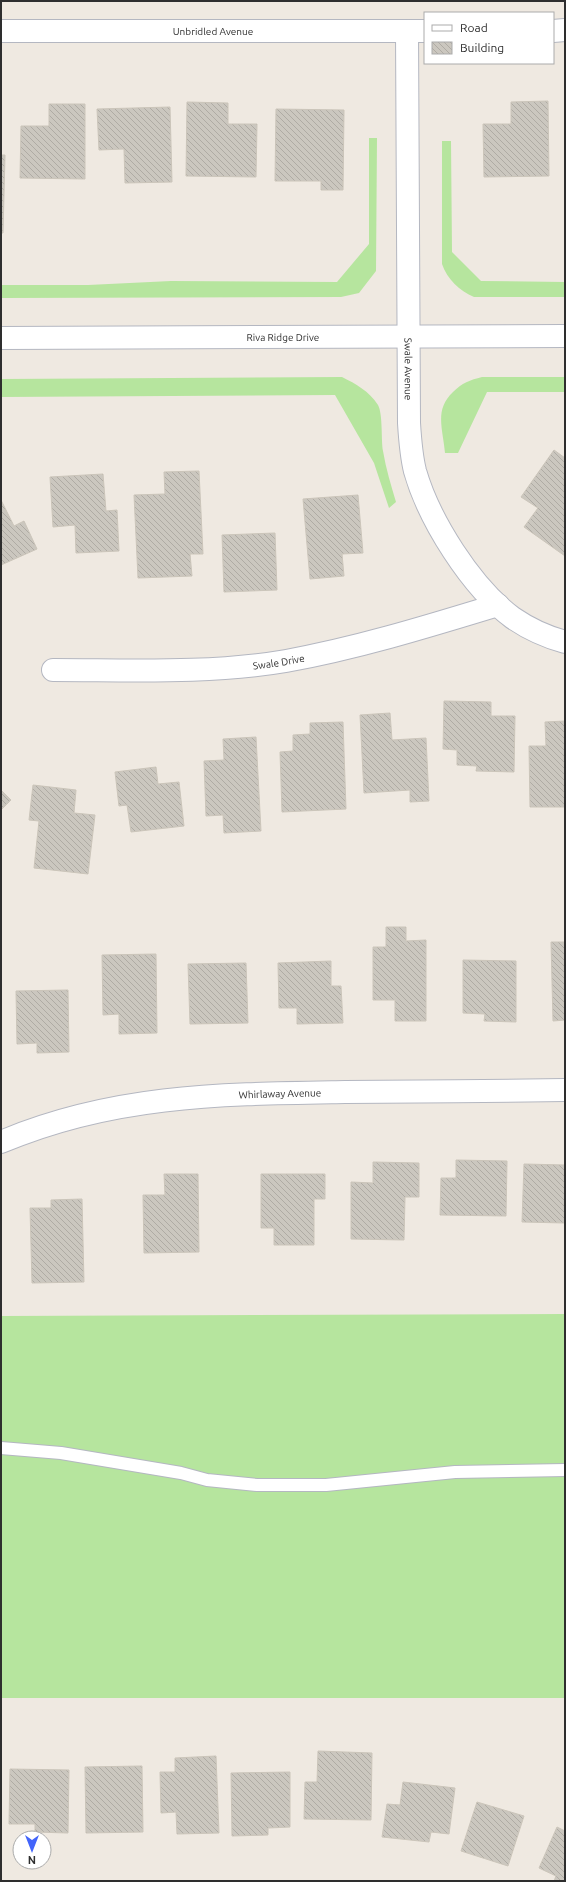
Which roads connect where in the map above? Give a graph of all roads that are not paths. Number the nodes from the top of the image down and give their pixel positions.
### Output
1 (1, 30) edge
2 (554, 30) edge
3 (565, 30) edge
4 (416, 31) edge
5 (565, 336) edge
6 (408, 337) junction
7 (1, 338) edge
8 (498, 605) junction
9 (565, 642) edge
10 (53, 670) dead end
11 (565, 1090) edge
12 (1, 1142) edge
13 (1, 1448) edge
14 (565, 1470) edge

1 - 4 street, Unbridled Avenue
2 - 3 street
4 - 6 street, Swale Avenue
5 - 6 street, Riva Ridge Drive
6 - 7 street, Riva Ridge Drive
6 - 8 street, Swale Avenue
8 - 9 street, Swale Avenue
8 - 10 street, Swale Drive
11 - 12 street, Whirlaway Avenue
13 - 14 lane

